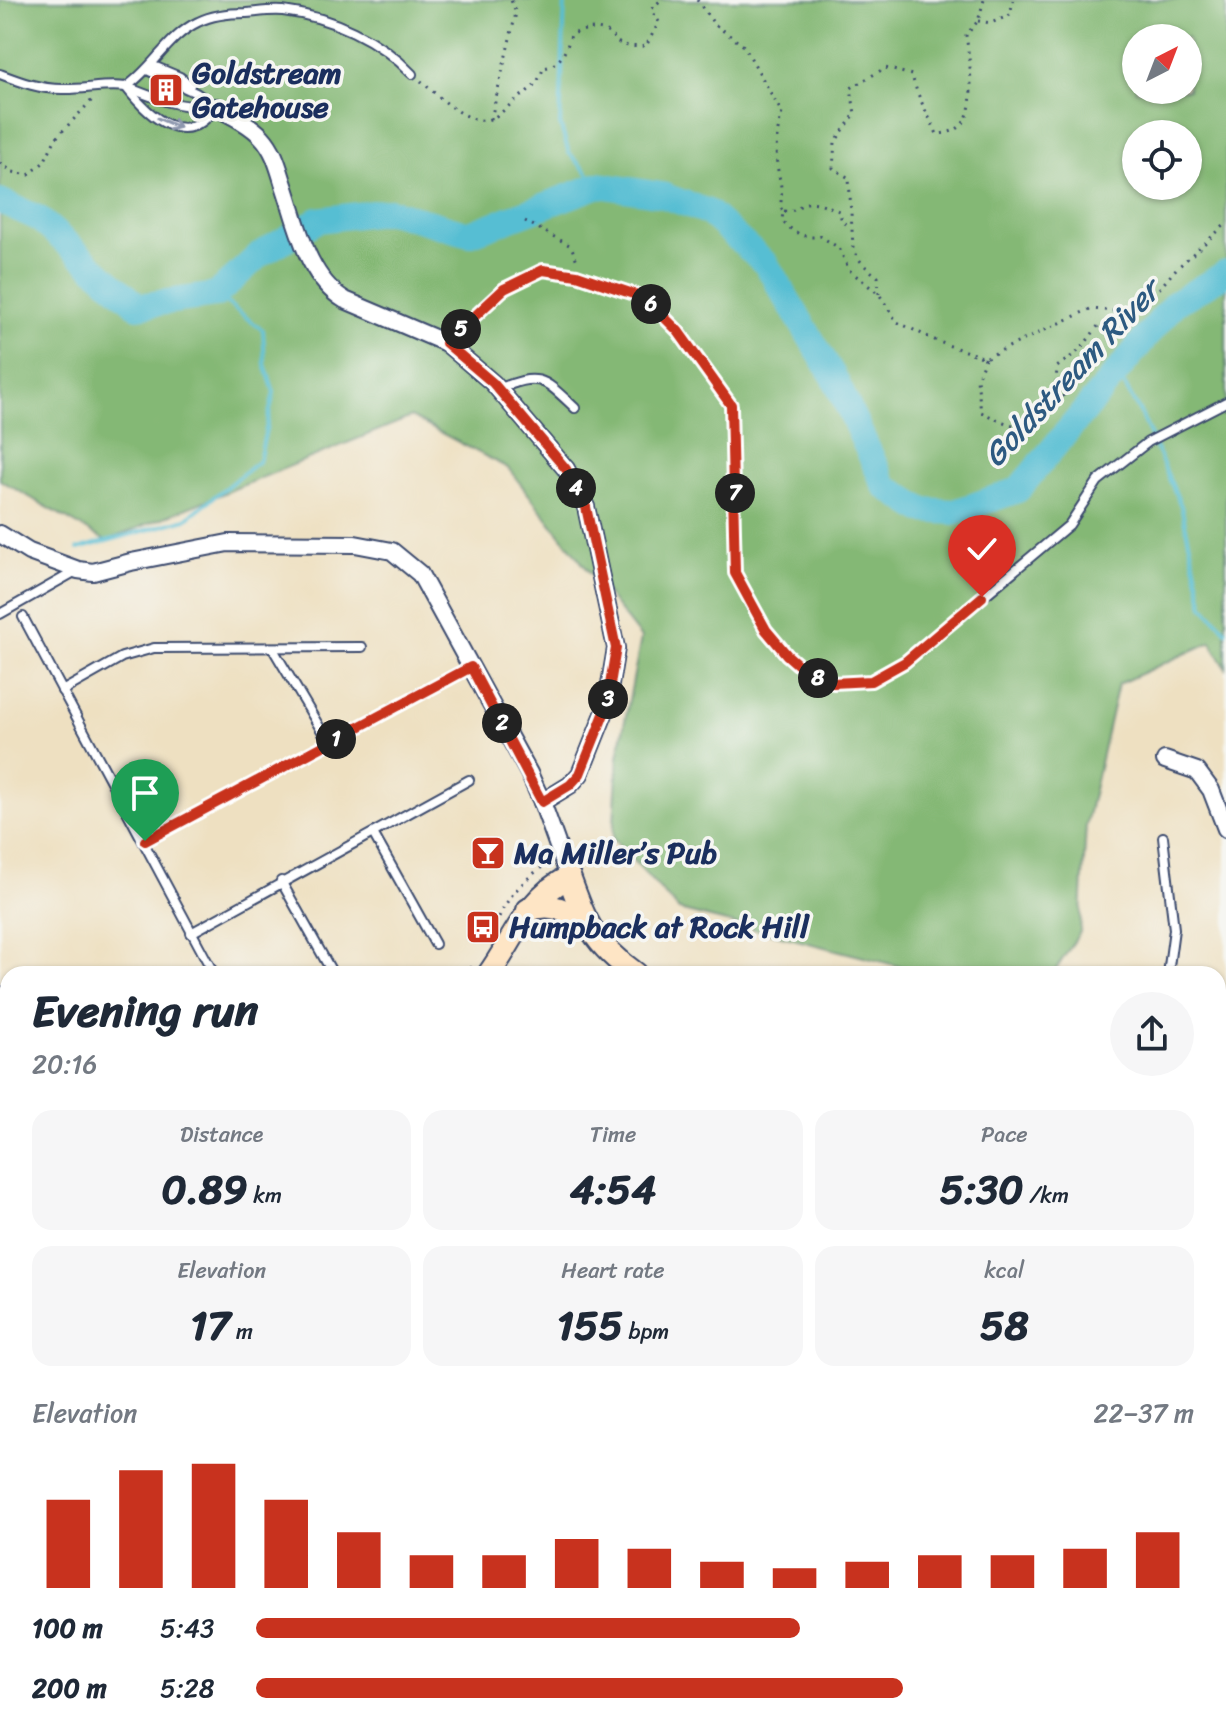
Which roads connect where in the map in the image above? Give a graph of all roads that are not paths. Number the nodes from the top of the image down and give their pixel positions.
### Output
1 (149, 67) junction
2 (0, 74) edge
3 (412, 74) road end
4 (126, 87) junction
5 (216, 107) junction
6 (446, 343) junction
7 (498, 389) junction
8 (1226, 402) edge
9 (575, 408) dead end
10 (0, 534) edge
11 (78, 570) junction
12 (0, 614) edge
13 (23, 617) dead end
14 (362, 647) dead end
15 (273, 649) junction
16 (471, 667) junction
17 (62, 691) junction
18 (329, 743) junction
19 (1165, 760) dead end
20 (469, 780) dead end
21 (542, 802) junction
22 (1226, 829) edge
23 (374, 835) junction
24 (1163, 837) dead end
25 (145, 841) junction
26 (569, 877) junction
27 (281, 881) junction
28 (528, 910) junction
29 (590, 930) junction
30 (191, 933) junction
31 (435, 944) dead end
32 (210, 966) edge
33 (329, 966) edge
34 (494, 966) edge
35 (626, 966) edge
36 (1169, 966) edge

1 - 3 lane
1 - 4 lane
1 - 5 lane
2 - 4 lane
4 - 5 lane
4 -> 5 lane
5 - 6 street
6 - 7 street
6 - 8 lane
7 - 9 lane
7 - 21 street
10 - 11 street
11 - 12 lane
11 - 16 street
13 - 17 lane
14 - 15 lane
15 - 17 lane
15 - 18 lane
16 - 18 lane
16 - 21 street
17 - 25 lane
18 - 25 lane
19 - 22 street
20 - 23 lane
21 - 26 street
23 - 27 lane
23 - 31 lane
24 - 36 lane
25 - 30 lane
26 - 28 street
26 - 29 street
27 - 30 lane
27 - 33 lane
28 - 29 street
28 - 34 street
29 - 35 street
30 - 32 lane

